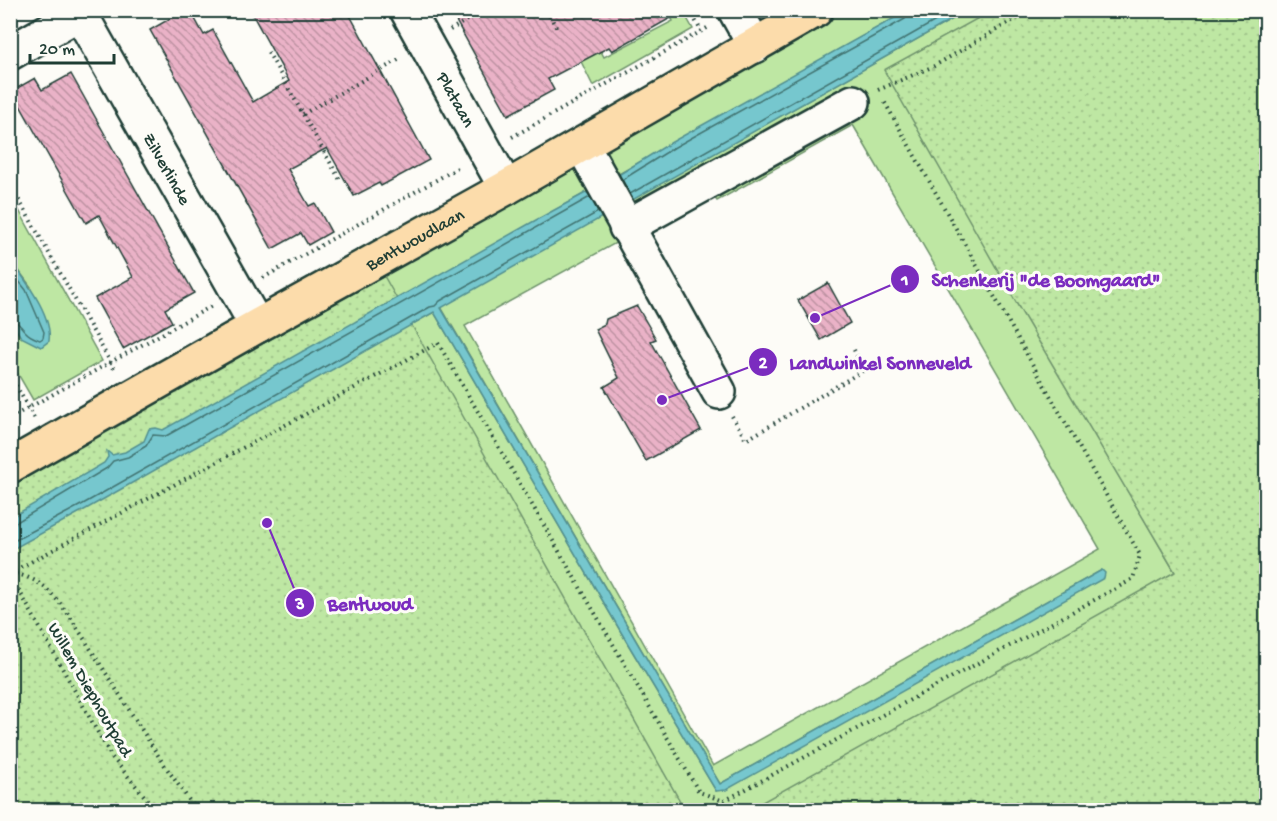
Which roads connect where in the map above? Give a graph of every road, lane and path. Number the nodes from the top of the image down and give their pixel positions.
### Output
1 (71, 10) edge
2 (78, 10) edge
3 (407, 10) edge
4 (484, 10) edge
5 (547, 10) edge
6 (690, 10) edge
7 (816, 10) edge
8 (1031, 10) edge
9 (735, 11) edge
10 (558, 31) dead end
11 (701, 32) junction
12 (426, 44) junction
13 (754, 46) junction
14 (268, 52) dead end
15 (10, 53) edge
16 (868, 101) junction
17 (303, 114) junction
18 (582, 145) junction
19 (486, 152) junction
20 (340, 180) dead end
21 (10, 184) edge
22 (506, 188) junction
23 (623, 223) junction
24 (238, 292) junction
25 (257, 326) junction
26 (853, 348) dead end
27 (111, 362) junction
28 (10, 375) edge
29 (719, 392) joint
30 (129, 399) junction
31 (29, 407) junction
32 (10, 418) edge
33 (49, 445) junction
34 (10, 466) edge
35 (10, 573) edge
36 (156, 810) edge
37 (196, 810) edge

1 - 15 street
2 - 24 street, Zilverlinde
3 - 12 street, Plataan
4 - 12 path
5 - 10 path
6 - 11 path
7 - 13 main road, Bentwoudlaan
8 - 16 path
9 - 11 path
9 - 13 street
11 - 19 path
12 - 17 path
12 - 19 street, Plataan
13 - 18 main road, Bentwoudlaan
14 - 17 path
16 - 23 street
16 - 35 path
17 - 20 path
18 - 22 main road, Bentwoudlaan
18 - 23 street
19 - 22 street, Plataan
19 - 24 path
21 - 27 path
22 - 25 main road, Bentwoudlaan
23 - 29 street
24 - 25 street, Zilverlinde
24 - 27 path
25 - 30 main road, Bentwoudlaan
26 - 29 path
27 - 30 path
27 - 31 path
28 - 31 path
30 - 33 main road, Bentwoudlaan
31 - 32 path
31 - 33 path
33 - 34 main road, Bentwoudlaan
35 - 36 path, Willem Diephoutpad
35 - 37 path

